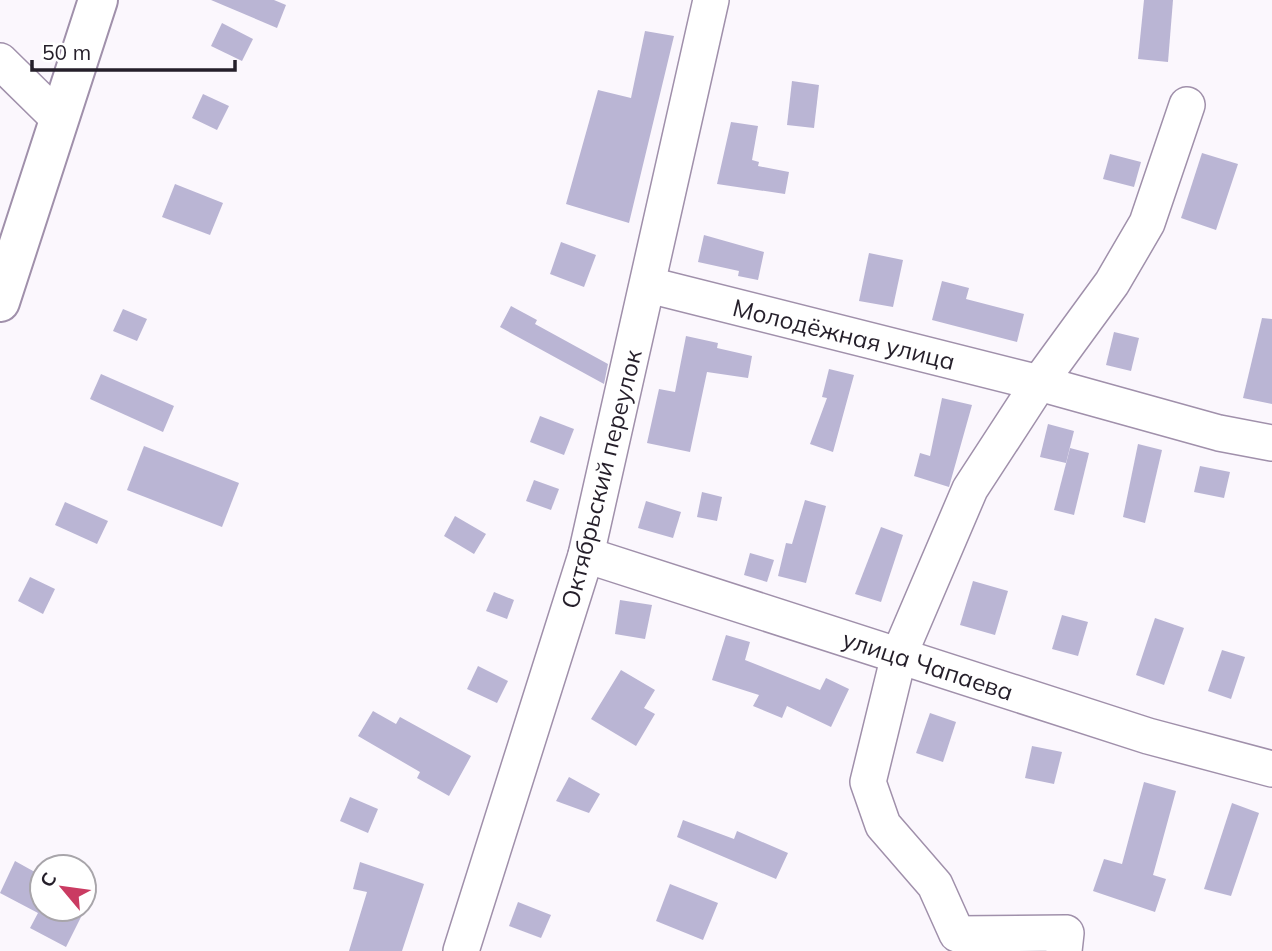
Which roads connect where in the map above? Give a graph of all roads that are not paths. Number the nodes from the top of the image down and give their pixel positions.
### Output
1 (98, 0) edge
2 (711, 0) edge
3 (0, 61) edge
4 (1187, 106) dead end
5 (59, 119) junction
6 (649, 285) junction
7 (0, 302) edge
8 (1039, 383) junction
9 (1272, 443) edge
10 (586, 555) junction
11 (899, 655) junction
12 (1272, 769) edge
13 (1065, 942) edge
14 (461, 951) edge

1 - 5 main road
2 - 6 street, Октябрьский переулок
3 - 5 street
4 - 8 street
5 - 7 main road
6 - 8 street, Молодёжная улица
6 - 10 street, Октябрьский переулок
8 - 9 street, Молодёжная улица
8 - 11 street
10 - 11 street, улица Чапаева
10 - 14 street, Октябрьский переулок
11 - 12 street, улица Чапаева
11 - 13 street

